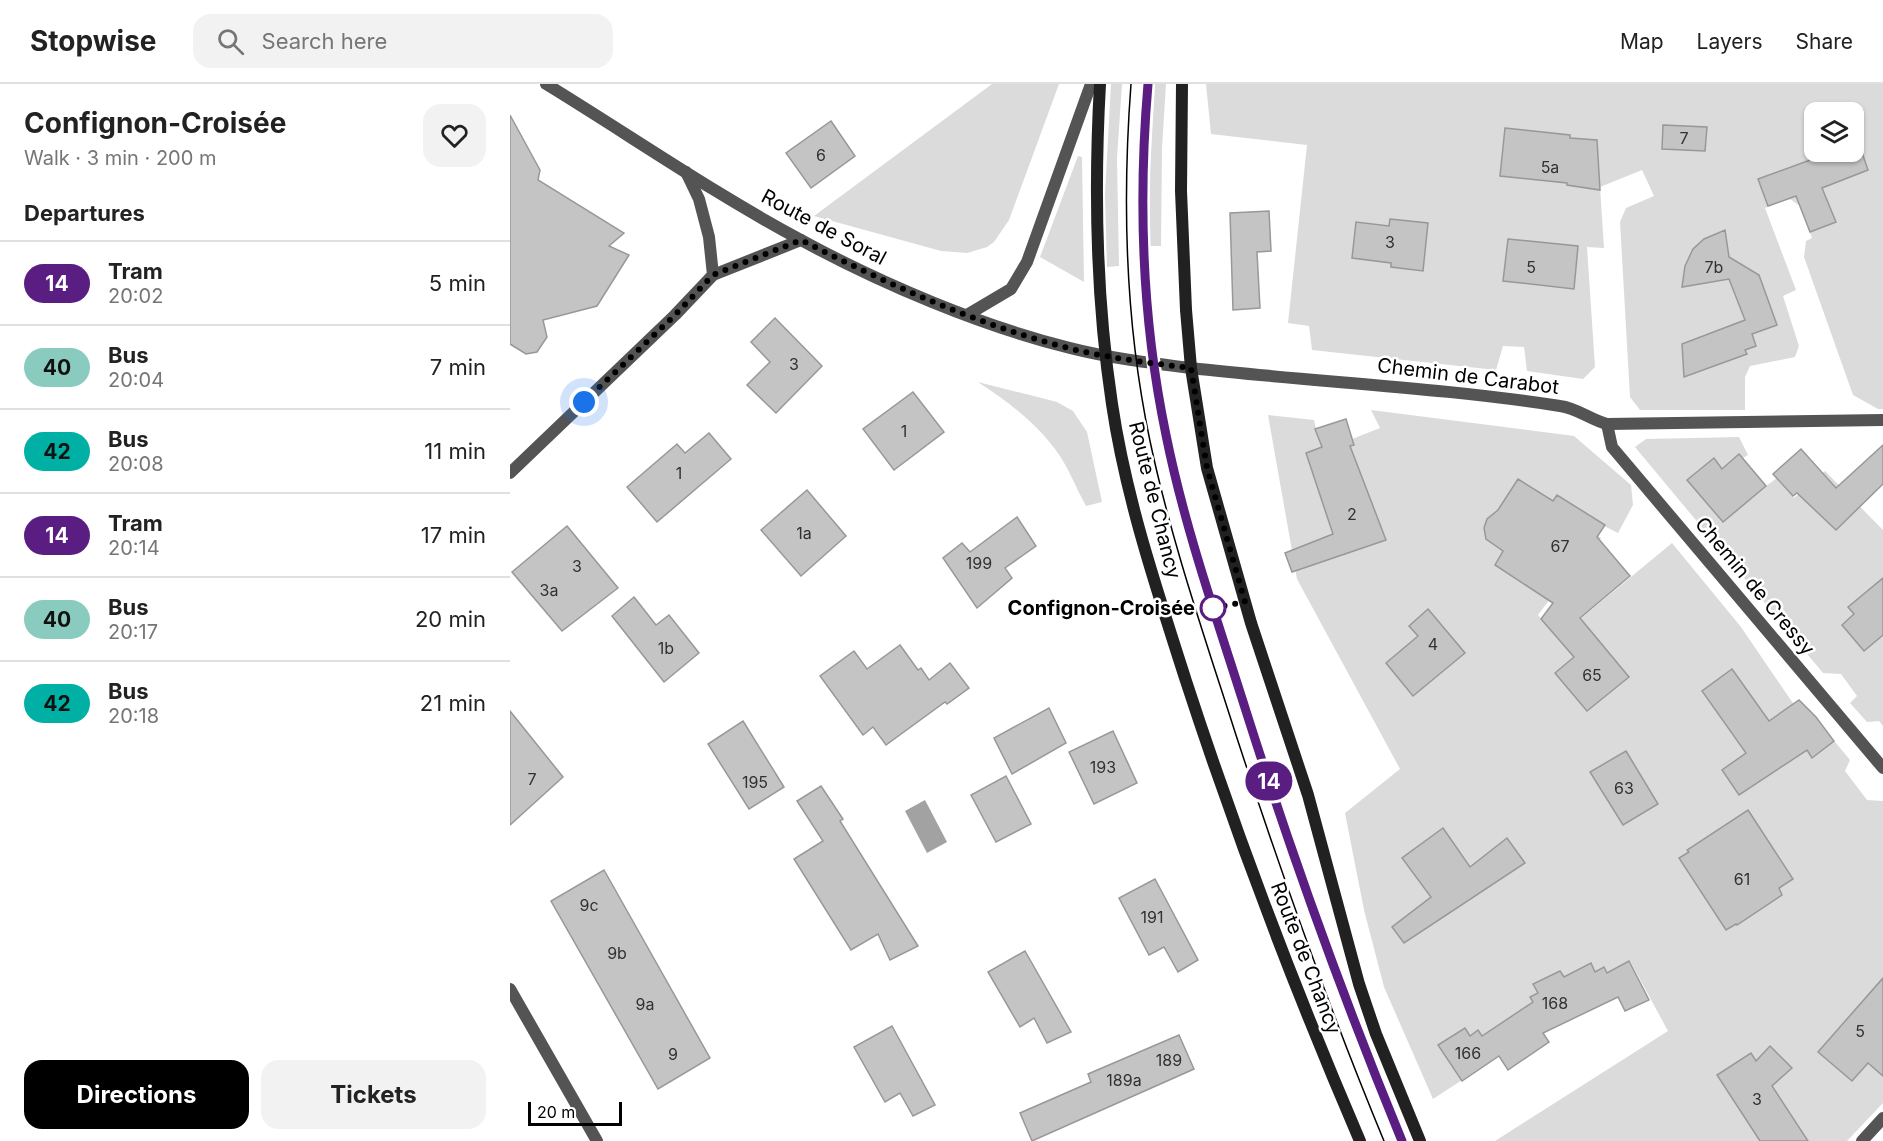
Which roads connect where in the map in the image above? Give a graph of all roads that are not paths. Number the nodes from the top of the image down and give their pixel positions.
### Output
1 (546, 84) edge
2 (1090, 84) edge
3 (1100, 84) edge
4 (1182, 84) edge
5 (686, 172) junction
6 (801, 240) junction
7 (713, 275) junction
8 (967, 315) junction
9 (1105, 356) junction
10 (1191, 368) junction
11 (1883, 420) edge
12 (1607, 424) junction
13 (510, 473) edge
14 (1883, 768) edge
15 (510, 989) edge
16 (1883, 1118) edge
17 (597, 1141) edge
18 (1360, 1141) edge
19 (1420, 1141) edge
20 (1862, 1141) edge

1 - 5 street, Route de Soral
2 - 8 street
3 - 9 main road, Route de Chancy
4 - 10 main road, Route de Chancy
5 - 6 street, Route de Soral
5 - 7 street
6 - 7 street
6 - 8 street, Route de Soral
7 - 13 street
8 - 9 street, Route de Soral
9 - 10 street, Chemin de Carabot
9 - 18 main road, Route de Chancy
10 - 12 street, Chemin de Carabot
10 - 19 main road, Route de Chancy
11 - 12 street, Chemin de Carabot
12 - 14 street, Chemin de Cressy
15 - 17 street
16 - 20 street

